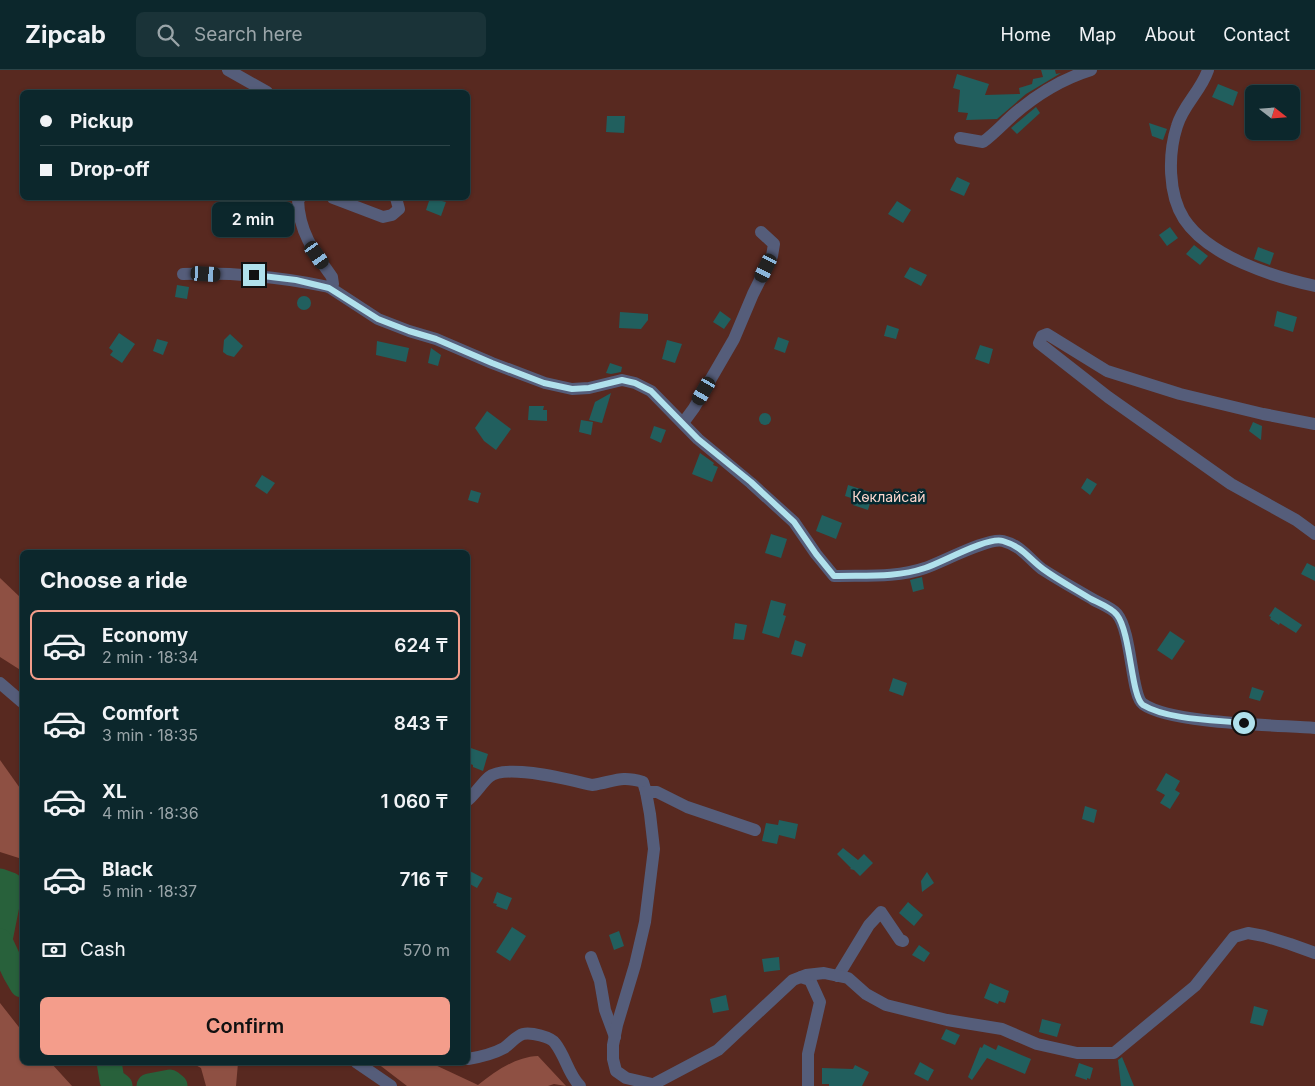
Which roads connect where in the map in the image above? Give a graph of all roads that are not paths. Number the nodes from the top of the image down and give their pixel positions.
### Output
1 (228, 70) edge
2 (1091, 70) edge
3 (1208, 70) edge
4 (263, 90) edge
5 (960, 138) dead end
6 (298, 200) edge
7 (338, 200) edge
8 (397, 200) edge
9 (761, 232) dead end
10 (183, 274) dead end
11 (1315, 286) edge
12 (329, 288) junction
13 (683, 423) junction
14 (1315, 424) edge
15 (1315, 534) edge
16 (0, 683) edge
17 (20, 700) edge
18 (1315, 728) edge
19 (646, 792) junction
20 (470, 798) edge
21 (755, 830) dead end
22 (903, 941) dead end
23 (1315, 953) edge
24 (591, 957) dead end
25 (838, 976) junction
26 (801, 977) junction
27 (615, 1037) junction
28 (470, 1060) edge
29 (360, 1065) edge
30 (651, 1085) edge
31 (391, 1086) edge
32 (580, 1086) edge
33 (808, 1086) edge

1 - 4 street
2 - 5 street
3 - 11 street
6 - 12 street
7 - 8 street
9 - 13 street
10 - 12 street
12 - 13 street
13 - 18 street
14 - 15 street
16 - 17 street
19 - 20 street
19 - 21 street
19 - 27 street
22 - 25 street
23 - 25 street
24 - 27 street
25 - 26 street
26 - 30 street
26 - 33 street
27 - 30 street
28 - 32 street
29 - 31 street

